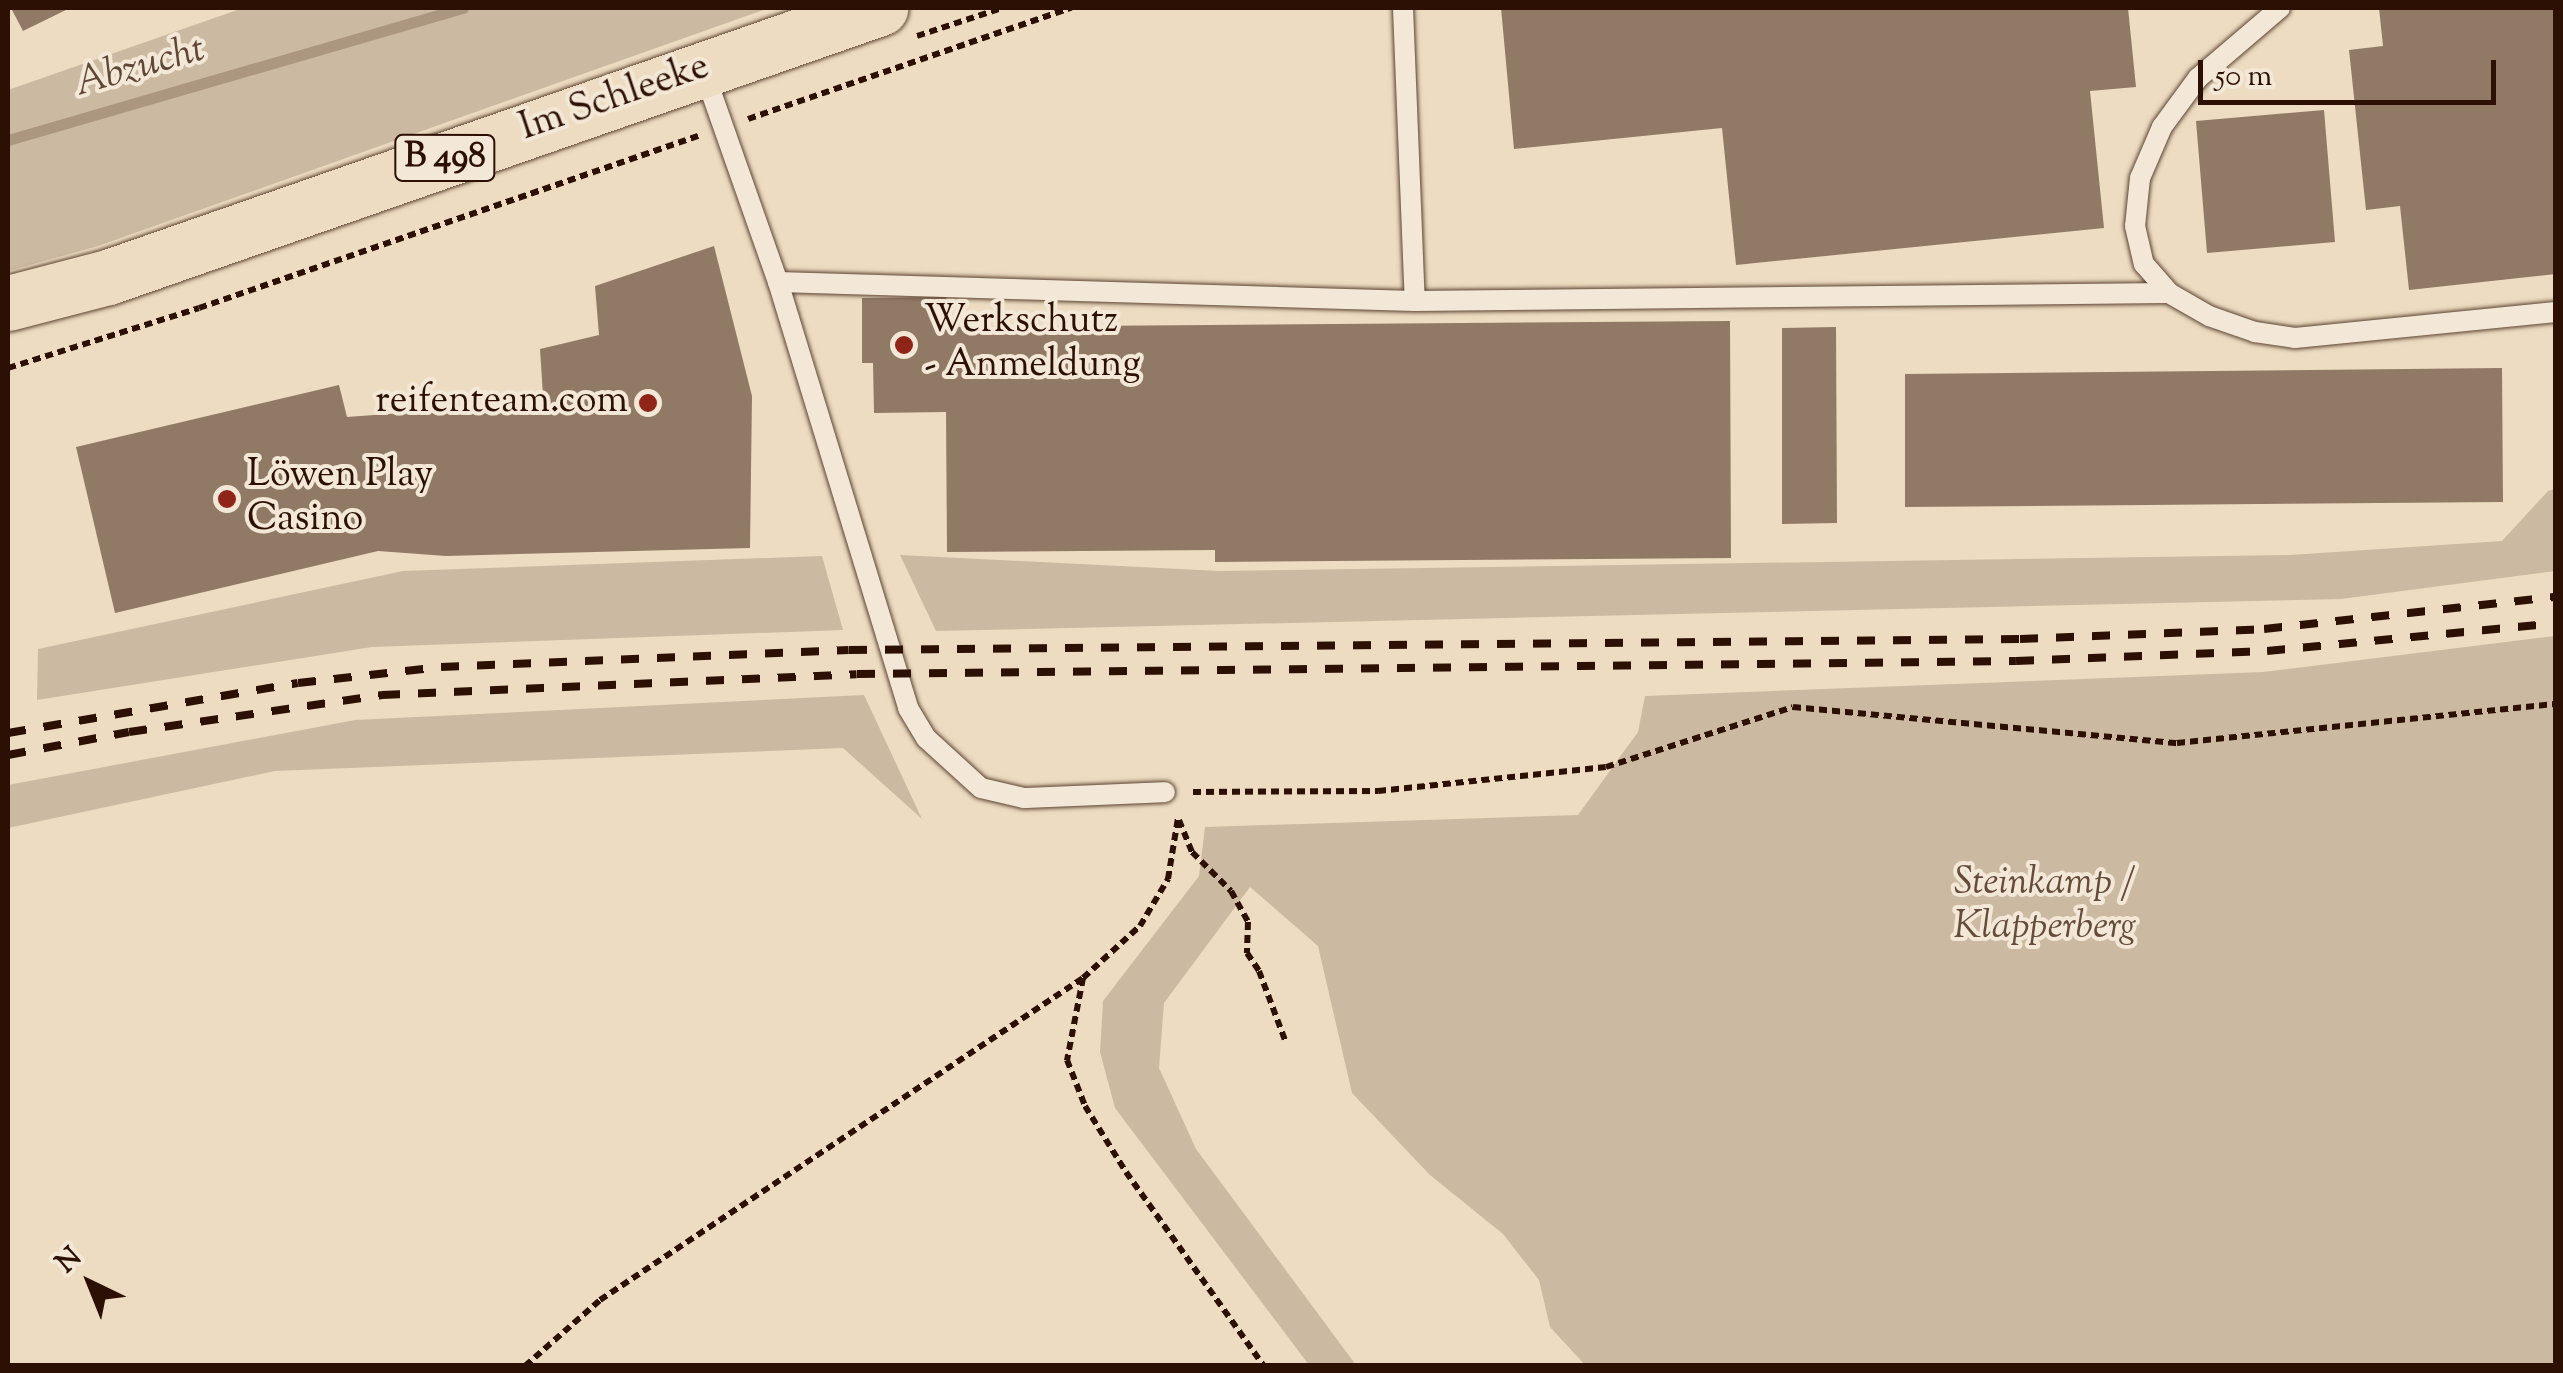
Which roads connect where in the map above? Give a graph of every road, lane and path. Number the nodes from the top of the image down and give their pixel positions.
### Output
1 (880, 8) edge
2 (1071, 8) edge
3 (1402, 8) edge
4 (2280, 8) edge
5 (703, 68) junction
6 (725, 126) junction
7 (778, 282) junction
8 (2168, 293) junction
9 (1415, 301) junction
10 (8, 303) edge
11 (2556, 312) edge
12 (8, 368) edge
13 (2556, 704) edge
14 (1165, 792) junction
15 (1179, 819) junction
16 (1083, 978) junction
17 (1285, 1040) dead end
18 (525, 1366) edge
19 (1264, 1366) edge

1 - 5 main road, Im Schleeke / B 498
2 - 6 path
3 - 9 lane
4 - 8 lane
5 - 6 lane
5 - 10 main road, Im Schleeke / B 498
6 - 7 lane
6 - 12 path
7 - 9 lane
7 - 14 lane
8 - 9 lane
8 - 11 lane
13 - 14 path
14 - 15 path
15 - 16 path
15 - 17 path
16 - 18 path
16 - 19 path

